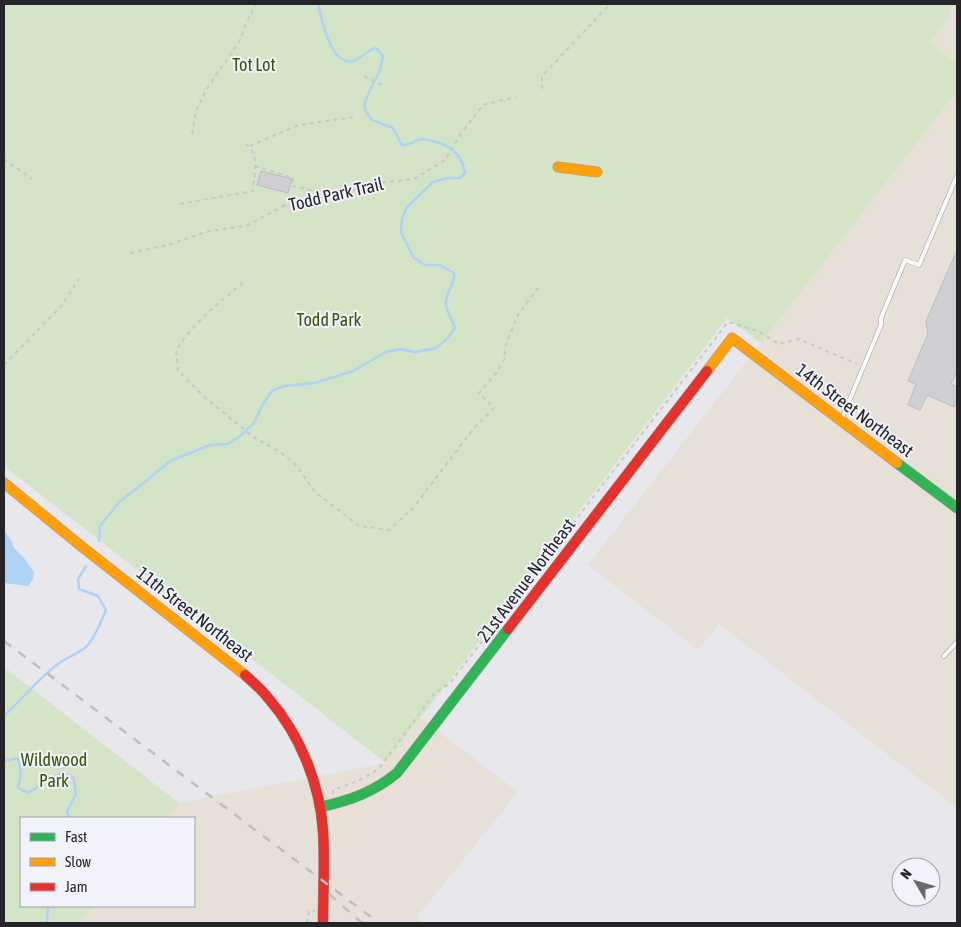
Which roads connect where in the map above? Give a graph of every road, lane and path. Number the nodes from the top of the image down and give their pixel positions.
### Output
1 (256, 4) edge
2 (610, 4) edge
3 (364, 76) dead end
4 (384, 86) dead end
5 (542, 89) dead end
6 (516, 97) dead end
7 (356, 117) dead end
8 (192, 134) dead end
9 (243, 141) dead end
10 (250, 146) junction
11 (4, 159) edge
12 (255, 166) junction
13 (558, 167) dead end
14 (597, 172) dead end
15 (957, 176) edge
16 (32, 179) dead end
17 (334, 196) junction
18 (180, 204) dead end
19 (130, 253) dead end
20 (79, 279) dead end
21 (243, 283) dead end
22 (540, 284) dead end
23 (732, 338) joint
24 (4, 365) edge
25 (864, 366) junction
26 (841, 420) junction
27 (4, 483) edge
28 (957, 508) edge
29 (957, 642) edge
30 (944, 656) dead end
31 (335, 804) junction
32 (320, 807) junction
33 (322, 910) junction
34 (307, 923) edge
35 (323, 923) edge

1 - 8 path
2 - 5 path
3 - 4 path
6 - 17 path, Todd Park Trail
7 - 10 path
9 - 10 path
10 - 12 path
11 - 16 path
12 - 17 path
12 - 18 path
13 - 14 street
15 - 25 lane
17 - 19 path, Todd Park Trail
20 - 24 path
21 - 22 path
23 - 26 street, 14th Street Northeast
23 - 31 street, 21st Avenue Northeast
25 - 26 lane
25 - 31 path
26 - 28 street, 14th Street Northeast
27 - 32 street, 11th Street Northeast
29 - 30 lane
31 - 32 street, 21st Avenue Northeast
32 - 33 street, 11th Street Northeast
33 - 34 path
33 - 35 street, 11th Street Northeast

